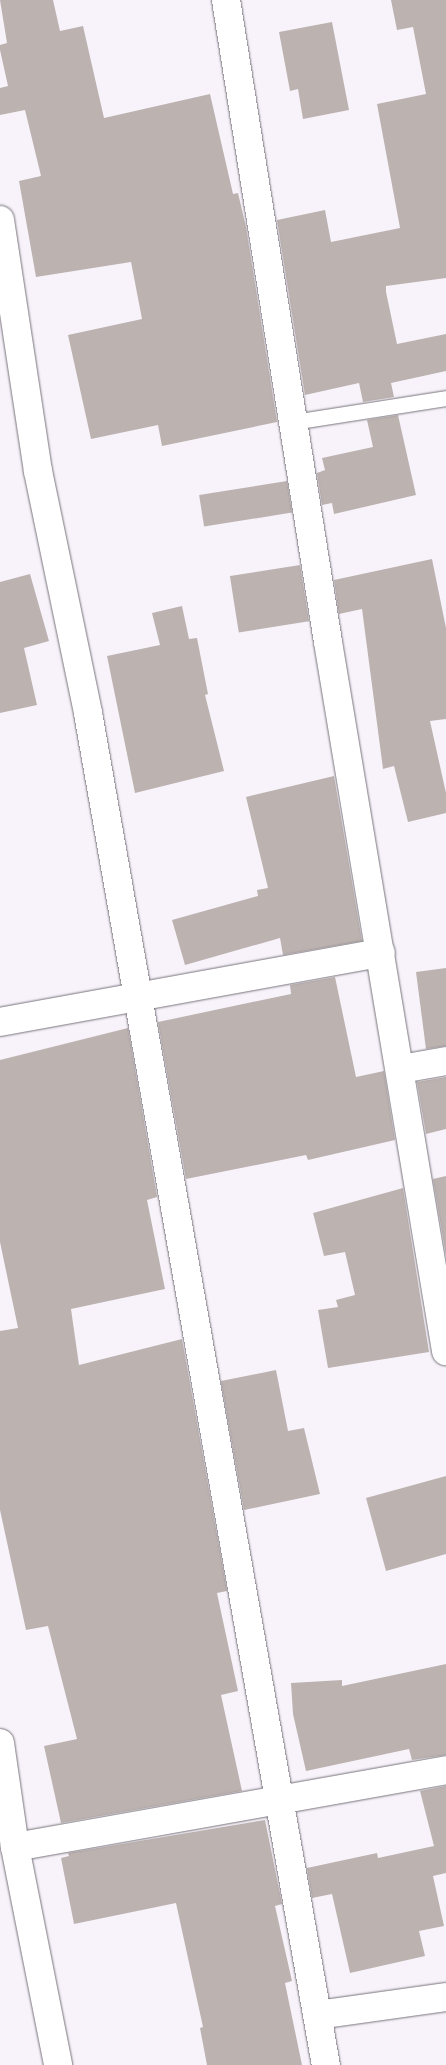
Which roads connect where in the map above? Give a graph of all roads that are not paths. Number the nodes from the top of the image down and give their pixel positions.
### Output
1 (226, 0) edge
2 (0, 220) edge
3 (446, 398) edge
4 (293, 422) junction
5 (381, 953) junction
6 (138, 997) junction
7 (0, 1022) edge
8 (446, 1061) edge
9 (401, 1069) junction
10 (446, 1351) edge
11 (0, 1743) edge
12 (446, 1770) edge
13 (280, 1801) junction
14 (15, 1847) junction
15 (446, 1997) edge
16 (318, 2015) junction
17 (58, 2065) edge
18 (326, 2065) edge

1 - 4 street
2 - 6 street
3 - 4 lane
4 - 5 street
5 - 6 street
5 - 9 street
6 - 7 street
6 - 13 street
8 - 9 street
9 - 10 street
11 - 14 street
12 - 13 street
13 - 14 street
13 - 16 street
14 - 17 street
15 - 16 street
16 - 18 street

